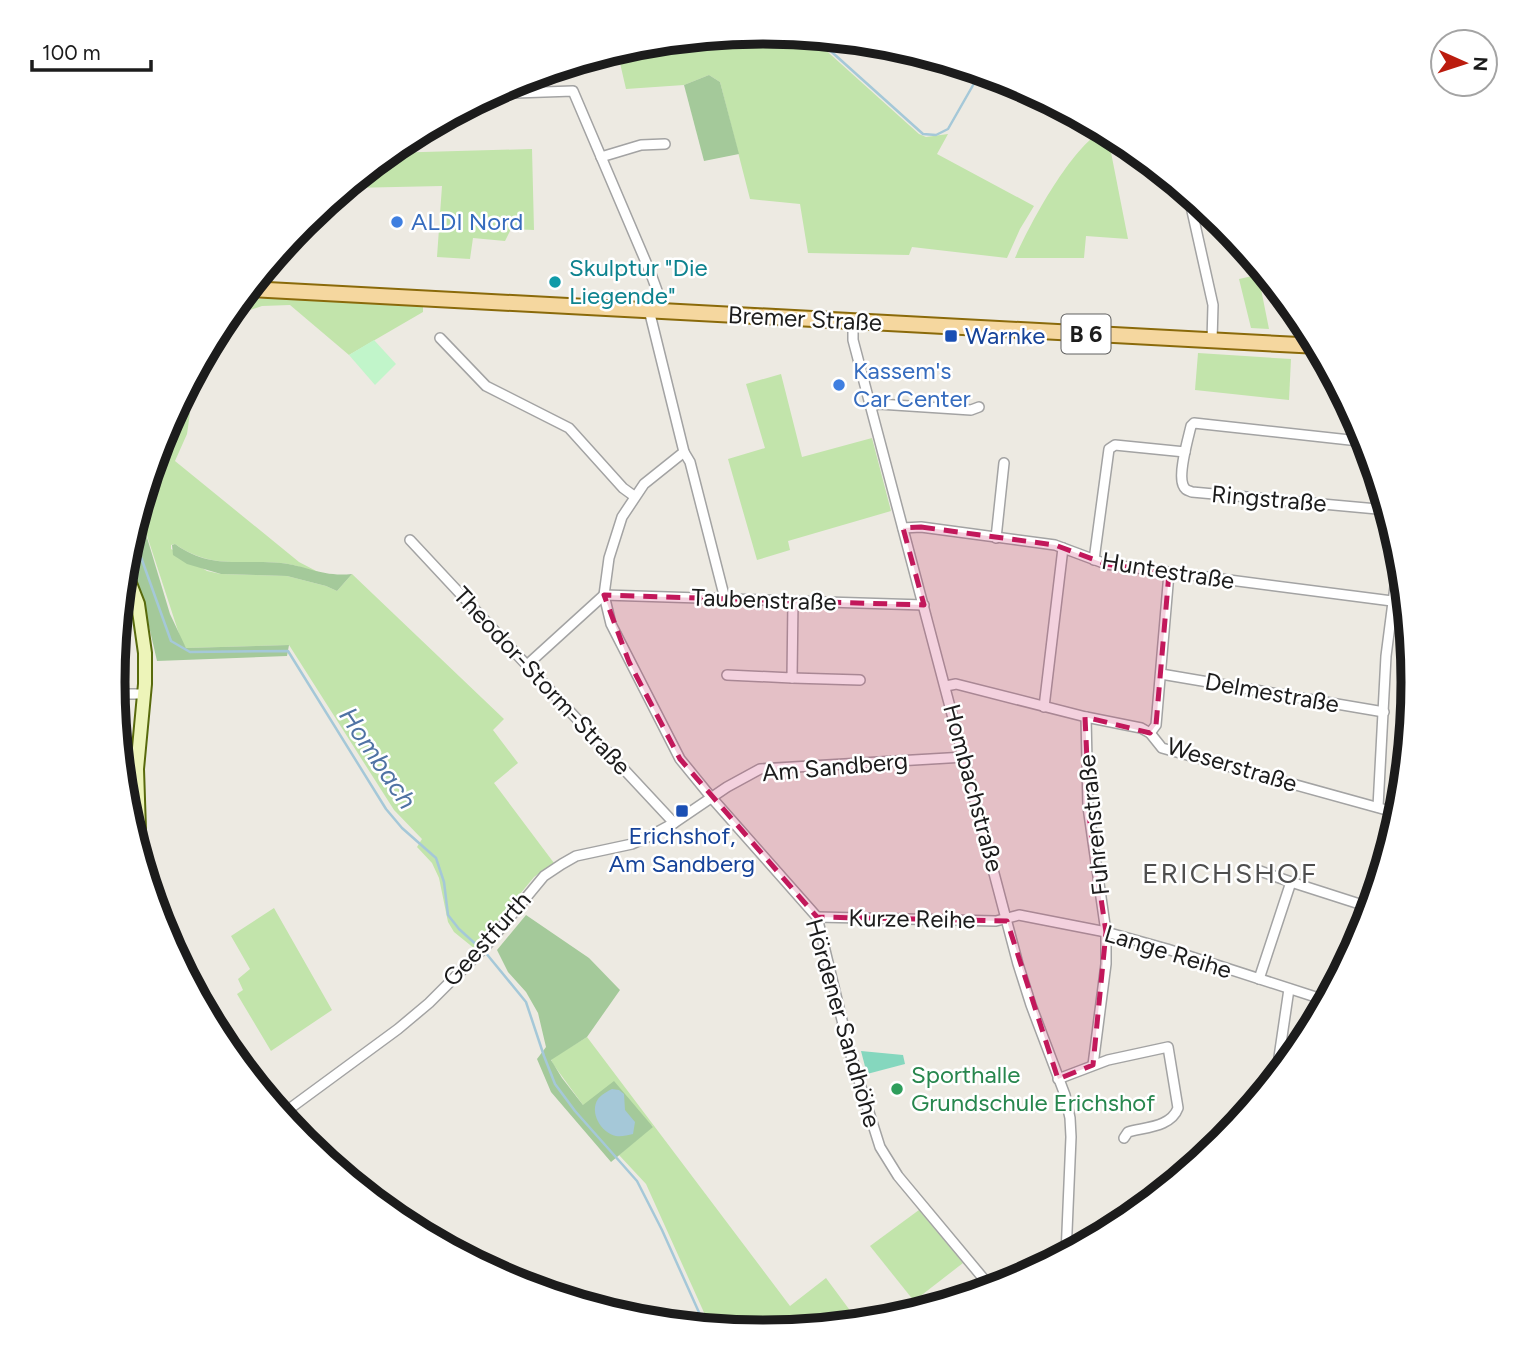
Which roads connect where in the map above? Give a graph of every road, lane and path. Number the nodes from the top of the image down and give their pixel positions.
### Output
1 (517, 93) edge
2 (665, 144) dead end
3 (601, 157) junction
4 (1191, 208) edge
5 (260, 290) edge
6 (654, 311) junction
7 (853, 322) junction
8 (440, 338) dead end
9 (1212, 341) junction
10 (1306, 345) edge
11 (872, 406) junction
12 (979, 407) dead end
13 (1355, 440) edge
14 (684, 452) junction
15 (1185, 452) junction
16 (1004, 463) dead end
17 (634, 496) junction
18 (1378, 509) edge
19 (904, 528) junction
20 (996, 538) junction
21 (411, 540) dead end
22 (1063, 548) junction
23 (1094, 560) junction
24 (1169, 573) junction
25 (1395, 584) edge
26 (132, 588) edge
27 (604, 595) junction
28 (724, 598) junction
29 (793, 601) junction
30 (1392, 601) junction
31 (924, 605) junction
32 (527, 665) junction
33 (1161, 674) junction
34 (727, 676) dead end
35 (792, 678) junction
36 (860, 680) dead end
37 (946, 685) junction
38 (125, 694) edge
39 (144, 694) junction
40 (1044, 707) junction
41 (1384, 712) junction
42 (1086, 718) junction
43 (1150, 733) junction
44 (965, 757) junction
45 (711, 797) junction
46 (1378, 807) junction
47 (1389, 810) edge
48 (139, 815) edge
49 (674, 823) junction
50 (1260, 871) dead end
51 (1291, 882) junction
52 (1362, 905) edge
53 (817, 916) junction
54 (1006, 918) junction
55 (1106, 932) junction
56 (1259, 979) junction
57 (1289, 989) junction
58 (1319, 999) edge
59 (1279, 1059) edge
60 (1093, 1065) junction
61 (1058, 1079) junction
62 (288, 1110) edge
63 (1124, 1138) dead end
64 (1066, 1245) edge
65 (986, 1281) edge

1 - 3 street
2 - 3 street
3 - 6 street
4 - 9 street
5 - 6 main road, Bremer Straße / B 6
6 - 7 main road, Bremer Straße / B 6
6 - 14 street
7 - 9 main road, Bremer Straße / B 6
7 - 11 street, Hombachstraße
8 - 17 street
9 - 10 main road, Bremer Straße / B 6
11 - 12 street
11 - 19 street, Hombachstraße
13 - 15 street, Ringstraße
14 - 17 street, Hördener Sandhöhe
14 - 28 street
15 - 18 street, Ringstraße
15 - 23 street
16 - 20 street
17 - 27 street, Hördener Sandhöhe
19 - 20 street, Huntestraße
19 - 31 street, Hombachstraße
20 - 22 street, Huntestraße
21 - 32 street, Theodor-Storm-Straße
22 - 23 street, Huntestraße
22 - 40 street
23 - 24 street, Huntestraße
24 - 30 street, Huntestraße
24 - 33 street
25 - 30 street
26 - 39 main road
27 - 28 street, Taubenstraße
27 - 32 street
27 - 45 street, Hördener Sandhöhe
28 - 29 street, Taubenstraße
29 - 31 street, Taubenstraße
29 - 35 street
30 - 41 street
31 - 37 street, Hombachstraße
32 - 49 street, Theodor-Storm-Straße
33 - 41 street, Delmestraße
33 - 43 street
34 - 35 street
35 - 36 street
37 - 40 street, Weserstraße
37 - 44 street, Hombachstraße
38 - 39 street
39 - 48 main road
40 - 42 street, Weserstraße
41 - 46 street
42 - 43 street, Weserstraße
42 - 55 street, Fuhrenstraße
43 - 46 street, Weserstraße
44 - 45 street, Am Sandberg
44 - 54 street, Hombachstraße
45 - 49 street, Geestfurth
45 - 53 street, Hördener Sandhöhe
46 - 47 street, Weserstraße
49 - 62 street, Geestfurth
50 - 51 street
51 - 52 street
51 - 56 street
53 - 54 street, Kurze Reihe
53 - 65 street, Hördener Sandhöhe
54 - 55 street, Lange Reihe
54 - 61 street, Hombachstraße
55 - 56 street, Lange Reihe
55 - 60 street, Fuhrenstraße
56 - 57 street, Lange Reihe
57 - 58 street, Lange Reihe
57 - 59 street
60 - 61 street
60 - 63 street
61 - 64 street, Hombachstraße

